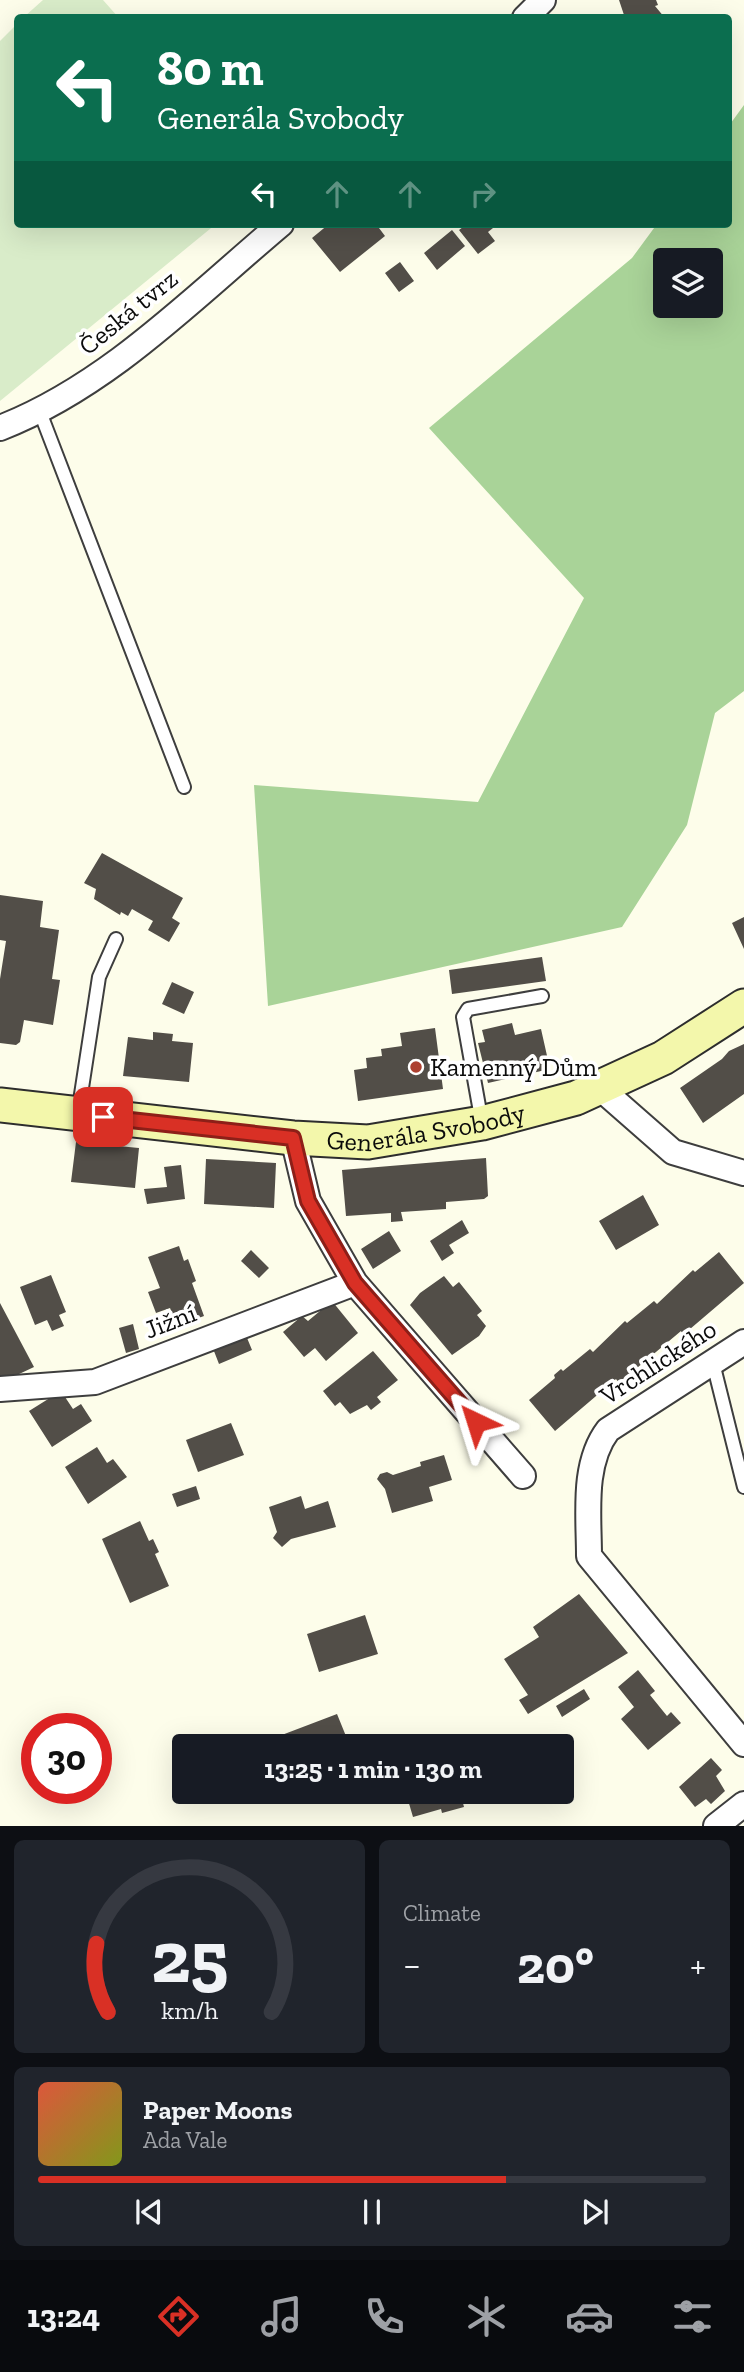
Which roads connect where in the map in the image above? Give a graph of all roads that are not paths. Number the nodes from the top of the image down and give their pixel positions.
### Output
1 (543, 0) edge
2 (528, 14) edge
3 (276, 228) edge
4 (40, 412) junction
5 (0, 428) edge
6 (184, 787) dead end
7 (116, 939) dead end
8 (542, 996) dead end
9 (744, 1006) edge
10 (600, 1087) junction
11 (0, 1105) edge
12 (78, 1114) junction
13 (482, 1123) junction
14 (293, 1138) junction
15 (744, 1172) edge
16 (355, 1283) junction
17 (744, 1342) edge
18 (713, 1363) junction
19 (0, 1389) edge
20 (523, 1476) dead end
21 (744, 1487) edge
22 (744, 1744) edge
23 (744, 1804) edge
24 (716, 1826) edge

1 - 2 street
3 - 4 street, Česká tvrz
4 - 5 street, Česká tvrz
4 - 6 lane
7 - 12 lane
8 - 13 lane
9 - 10 main road, Generála Svobody
10 - 13 main road, Generála Svobody
10 - 15 street
11 - 12 main road, Generála Svobody
12 - 14 main road, Generála Svobody
13 - 14 main road, Generála Svobody
14 - 16 street
16 - 19 street, Jižní
16 - 20 street
17 - 18 street, Vrchlického
18 - 21 lane
18 - 22 street, Vrchlického
23 - 24 street

